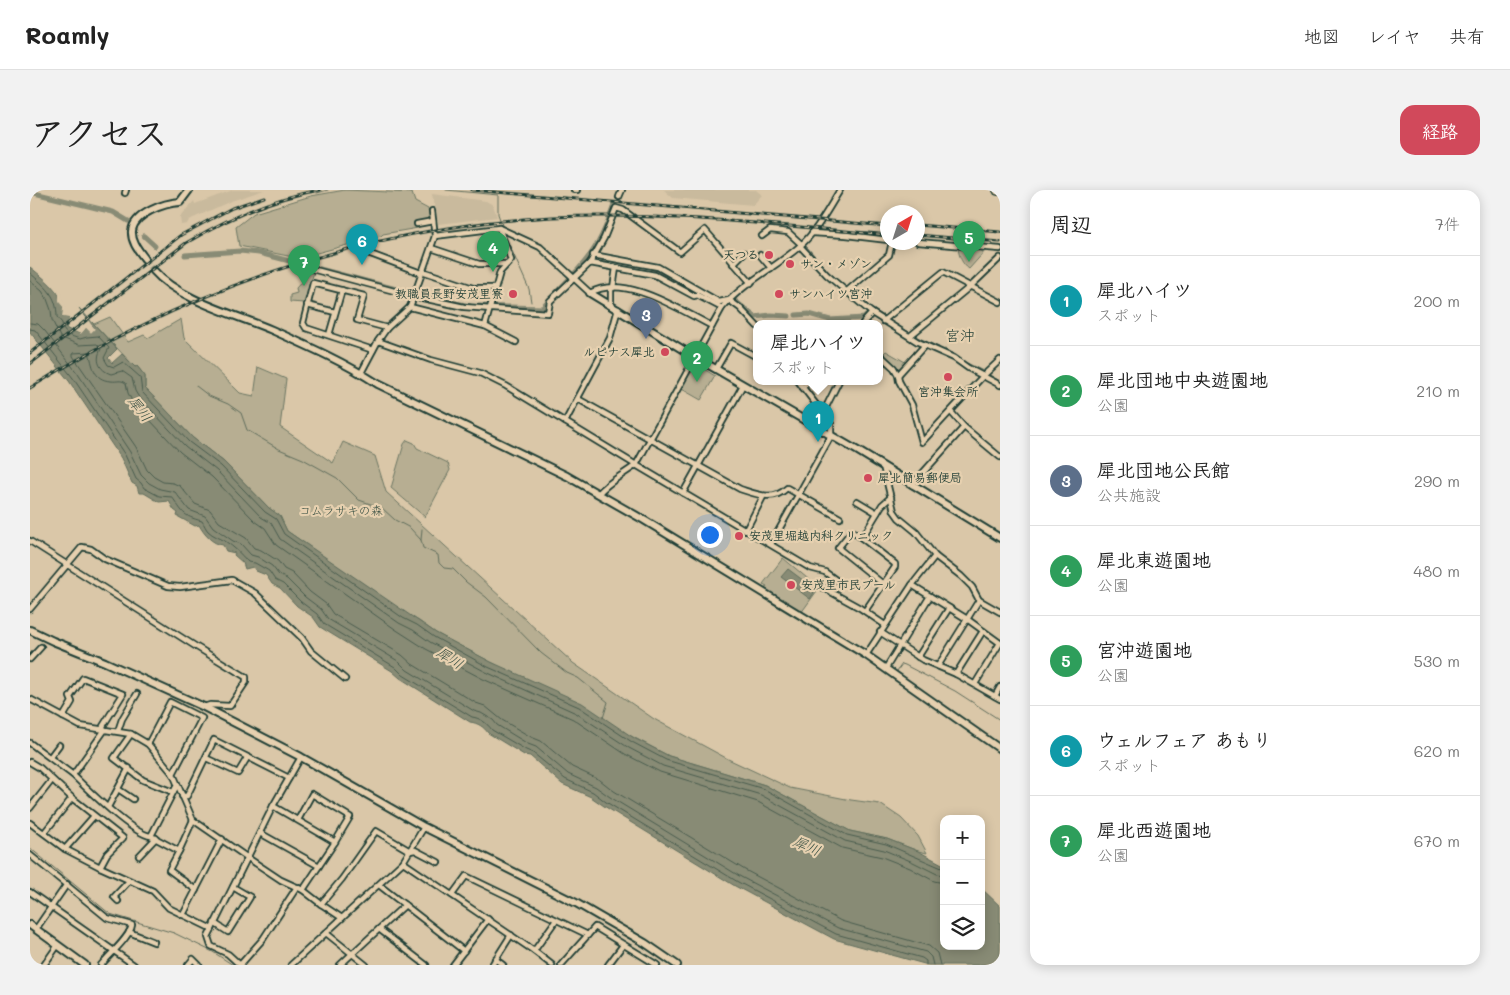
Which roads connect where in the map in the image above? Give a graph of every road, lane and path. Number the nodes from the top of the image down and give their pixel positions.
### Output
1 (189, 190) edge
2 (622, 190) edge
3 (840, 190) edge
4 (619, 196) dead end
5 (432, 211) dead end
6 (433, 221) junction
7 (417, 224) dead end
8 (499, 228) junction
9 (812, 233) junction
10 (436, 236) junction
11 (762, 236) dead end
12 (880, 239) edge
13 (925, 243) edge
14 (801, 245) junction
15 (431, 248) junction
16 (357, 249) dead end
17 (1000, 249) edge
18 (890, 250) edge
19 (744, 253) dead end
20 (593, 255) junction
21 (760, 255) dead end
22 (1000, 258) edge
23 (145, 259) tunnel mouth
24 (590, 262) junction
25 (508, 264) junction
26 (733, 264) junction
27 (304, 267) dead end
28 (616, 268) junction
29 (771, 268) junction
30 (154, 270) tunnel mouth
31 (422, 272) junction
32 (573, 278) junction
33 (750, 283) junction
34 (969, 286) junction
35 (495, 288) junction
36 (612, 288) junction
37 (342, 290) junction
38 (846, 292) junction
39 (590, 293) junction
40 (413, 296) junction
41 (729, 300) junction
42 (1000, 302) edge
43 (307, 305) junction
44 (611, 306) junction
45 (410, 307) junction
46 (722, 308) junction
47 (489, 309) junction
48 (618, 309) junction
49 (335, 312) junction
50 (872, 313) junction
51 (866, 320) edge
52 (882, 320) edge
53 (883, 321) joint
54 (753, 322) edge
55 (485, 326) junction
56 (712, 326) junction
57 (387, 328) junction
58 (329, 335) junction
59 (910, 336) junction
60 (378, 341) junction
61 (516, 342) dead end
62 (925, 345) junction
63 (373, 350) junction
64 (753, 355) edge
65 (695, 357) junction
66 (883, 358) edge
67 (1000, 360) edge
68 (716, 369) junction
69 (361, 373) junction
70 (898, 375) junction
71 (983, 376) junction
72 (743, 384) junction
73 (1000, 384) edge
74 (801, 385) edge
75 (805, 385) edge
76 (837, 385) edge
77 (803, 388) junction
78 (578, 399) junction
79 (951, 412) junction
80 (823, 413) junction
81 (564, 422) junction
82 (964, 426) junction
83 (831, 436) junction
84 (650, 438) junction
85 (1000, 457) edge
86 (636, 465) junction
87 (697, 465) junction
88 (883, 466) junction
89 (912, 485) junction
90 (683, 493) junction
91 (598, 494) junction
92 (798, 495) junction
93 (763, 497) junction
94 (891, 497) junction
95 (857, 500) dead end
96 (877, 513) junction
97 (840, 518) dead end
98 (746, 530) junction
99 (862, 538) junction
100 (1000, 538) edge
101 (30, 540) edge
102 (771, 544) junction
103 (935, 556) junction
104 (65, 565) junction
105 (810, 568) junction
106 (806, 574) dead end
107 (836, 580) dead end
108 (883, 584) junction
109 (912, 585) junction
110 (822, 588) dead end
111 (930, 596) junction
112 (979, 600) junction
113 (949, 608) junction
114 (30, 609) edge
115 (865, 611) junction
116 (1000, 612) edge
117 (966, 619) junction
118 (885, 625) junction
119 (30, 630) edge
120 (983, 631) junction
121 (880, 632) junction
122 (1000, 643) edge
123 (899, 645) junction
124 (41, 648) dead end
125 (866, 655) junction
126 (918, 657) junction
127 (30, 659) edge
128 (938, 666) junction
129 (886, 668) junction
130 (956, 674) junction
131 (345, 679) dead end
132 (975, 684) junction
133 (1000, 687) edge
134 (137, 694) dead end
135 (995, 696) junction
136 (30, 699) edge
137 (1000, 699) edge
138 (204, 707) junction
139 (63, 717) junction
140 (104, 731) junction
141 (118, 731) junction
142 (131, 734) junction
143 (30, 743) edge
144 (148, 744) junction
145 (59, 746) dead end
146 (1000, 749) edge
147 (50, 757) junction
148 (301, 757) junction
149 (206, 758) junction
150 (248, 758) junction
151 (30, 762) edge
152 (129, 768) junction
153 (172, 774) junction
154 (72, 775) junction
155 (289, 778) junction
156 (52, 780) junction
157 (177, 785) junction
158 (118, 789) junction
159 (172, 792) junction
160 (182, 796) junction
161 (72, 798) junction
162 (133, 799) dead end
163 (273, 806) junction
164 (108, 807) junction
165 (30, 808) edge
166 (94, 816) junction
167 (194, 820) junction
168 (298, 820) junction
169 (30, 823) edge
170 (424, 827) junction
171 (44, 833) junction
172 (260, 833) junction
173 (154, 837) junction
174 (222, 839) junction
175 (335, 842) junction
176 (66, 849) junction
177 (179, 851) junction
178 (410, 851) junction
179 (30, 855) edge
180 (139, 856) dead end
181 (248, 858) junction
182 (403, 862) junction
183 (438, 862) dead end
184 (319, 866) junction
185 (100, 867) junction
186 (129, 881) junction
187 (67, 884) junction
188 (379, 885) junction
189 (233, 887) junction
190 (297, 887) junction
191 (196, 890) junction
192 (302, 890) junction
193 (30, 892) edge
194 (452, 895) junction
195 (114, 897) dead end
196 (321, 904) junction
197 (405, 905) junction
198 (52, 908) junction
199 (183, 915) junction
200 (342, 918) junction
201 (488, 919) junction
202 (556, 920) junction
203 (214, 923) junction
204 (33, 927) edge
205 (212, 929) junction
206 (379, 929) junction
207 (129, 932) junction
208 (326, 933) junction
209 (511, 935) junction
210 (588, 935) junction
211 (154, 942) dead end
212 (58, 945) junction
213 (623, 945) junction
214 (112, 950) junction
215 (464, 951) junction
216 (534, 951) junction
217 (352, 953) junction
218 (495, 959) junction
219 (44, 965) edge
220 (85, 965) edge
221 (101, 965) edge
222 (134, 965) edge
223 (188, 965) edge
224 (200, 965) edge
225 (240, 965) edge
226 (291, 965) edge
227 (340, 965) edge
228 (366, 965) edge
229 (426, 965) edge
230 (453, 965) edge
231 (492, 965) edge
232 (503, 965) edge
233 (552, 965) edge
234 (561, 965) edge
235 (608, 965) edge
236 (657, 965) edge
237 (677, 965) edge

1 - 23 street
2 - 4 street
3 - 9 street
5 - 6 street
6 - 7 street
6 - 10 street
8 - 10 street
8 - 25 street
8 - 32 street
9 - 12 street
9 - 14 street
10 - 15 street
11 - 14 street
13 - 17 street
14 - 29 street
14 - 38 street
15 - 25 street
15 - 31 street
16 - 31 street
18 - 38 street
19 - 26 street
20 - 24 street
20 - 26 street
20 - 41 street
21 - 29 street
22 - 34 street
24 - 28 street
24 - 32 street
25 - 35 street
26 - 33 street
27 - 40 street
28 - 36 street
28 - 46 street
29 - 33 street
30 - 69 street
31 - 35 street
31 - 40 street
32 - 39 street
32 - 47 street
33 - 41 street
34 - 42 street
34 - 53 street
34 - 59 street
35 - 47 street
36 - 39 street
36 - 44 street
36 - 56 street
37 - 43 street
37 - 49 street
37 - 57 street
38 - 50 street
39 - 44 street
40 - 45 street
40 - 47 street
41 - 46 street
41 - 54 street
43 - 49 street
43 - 58 street
44 - 48 street
45 - 55 street
45 - 57 street
46 - 56 street
47 - 55 street
48 - 65 street
48 - 78 street
49 - 58 street
50 - 51 street
50 - 52 street
53 - 59 street
55 - 61 street
56 - 65 street
57 - 60 street
58 - 63 street
59 - 62 street
60 - 63 street
60 - 81 street
62 - 70 street
62 - 71 street
63 - 69 street
64 - 68 street
65 - 68 street
65 - 84 street
66 - 70 street
67 - 71 street
68 - 72 street
69 - 91 street
70 - 79 street
71 - 73 street
71 - 79 street
72 - 83 street
72 - 87 street
74 - 77 street
75 - 77 street
76 - 80 street
77 - 80 street
78 - 81 street
78 - 84 street
79 - 82 street
80 - 83 street
81 - 86 street
82 - 85 street
82 - 89 street
83 - 88 street
83 - 92 street
84 - 86 street
84 - 87 street
86 - 90 street
86 - 91 street
87 - 90 street
87 - 93 street
88 - 89 street
88 - 94 street
89 - 100 street
90 - 98 street
91 - 125 street
92 - 93 street
92 - 97 street
92 - 102 street
93 - 98 street
94 - 96 street
94 - 103 street
95 - 96 street
96 - 99 street
98 - 102 street
99 - 108 street
99 - 108 street
101 - 104 street
102 - 105 street
103 - 109 street
103 - 112 street
104 - 114 street
104 - 131 street
104 - 138 street
105 - 106 street
105 - 107 street
108 - 115 street
109 - 111 street
109 - 118 street
110 - 115 street
111 - 113 street
111 - 123 street
112 - 116 street
112 - 117 street
113 - 117 street
113 - 126 street
115 - 118 street
117 - 120 street
117 - 128 street
118 - 121 street
119 - 138 street
120 - 122 street
120 - 130 street
121 - 123 street
121 - 125 street
122 - 132 street
123 - 126 street
123 - 129 street
124 - 127 street
125 - 129 street
126 - 128 street
128 - 130 street
129 - 146 street
130 - 132 street
132 - 135 street
133 - 135 street
134 - 141 street
135 - 137 street
136 - 139 street
138 - 148 street
139 - 140 street
139 - 140 street
140 - 141 street
140 - 154 street
141 - 142 street
142 - 144 street
142 - 152 street
143 - 147 street
144 - 153 street
144 - 153 street
145 - 147 street
147 - 154 street
148 - 155 street
148 - 170 street
149 - 150 street
149 - 150 street
149 - 160 street
150 - 155 street
151 - 156 street
152 - 158 street
152 - 159 street
153 - 157 street
154 - 164 street
155 - 163 street
156 - 161 street
156 - 165 street
157 - 159 street
157 - 160 street
158 - 162 street
158 - 164 street
159 - 173 street
160 - 167 street
161 - 166 street
161 - 171 street
163 - 168 street
163 - 172 street
164 - 173 street
166 - 176 street
166 - 185 street
167 - 174 street
167 - 177 street
168 - 175 street
168 - 175 street
169 - 171 street
170 - 178 street
170 - 237 street
171 - 176 street
172 - 181 street
172 - 184 street
173 - 177 street
173 - 180 street
174 - 181 street
174 - 191 street
175 - 184 street
176 - 185 street
177 - 191 street
178 - 182 street
178 - 183 street
178 - 196 street
179 - 187 street
181 - 189 street
181 - 190 street
182 - 188 street
182 - 194 street
184 - 192 street
185 - 186 street
186 - 195 street
186 - 199 street
187 - 198 street
187 - 207 street
188 - 197 street
188 - 200 street
189 - 203 street
189 - 203 street
190 - 192 street
190 - 225 street
191 - 199 street
192 - 196 street
193 - 198 street
194 - 201 street
194 - 202 street
196 - 200 street
197 - 206 street
197 - 215 street
198 - 204 street
198 - 214 street
199 - 205 street
200 - 208 street
201 - 209 street
201 - 215 street
202 - 210 street
202 - 216 street
203 - 205 street
204 - 212 street
205 - 225 street
206 - 217 street
206 - 229 street
207 - 211 street
207 - 214 street
208 - 217 street
208 - 226 street
209 - 216 street
209 - 218 street
210 - 213 street
210 - 234 street
212 - 219 street
212 - 220 street
213 - 235 street
213 - 236 street
214 - 221 street
214 - 222 street
215 - 230 street
216 - 233 street
217 - 227 street
217 - 228 street
218 - 231 street
218 - 232 street
223 - 224 street

